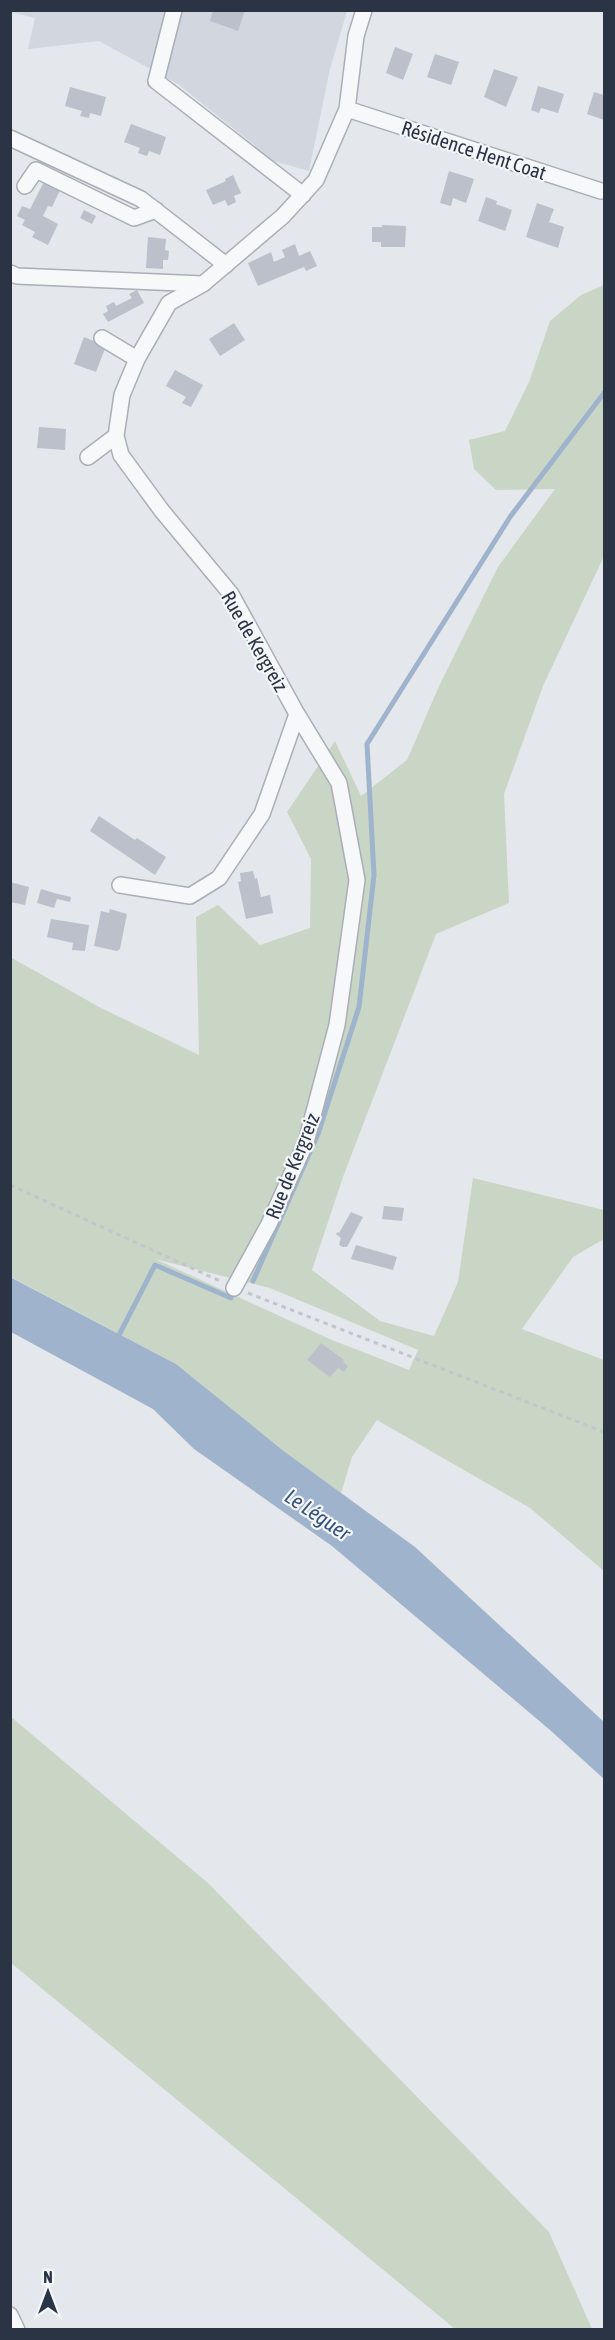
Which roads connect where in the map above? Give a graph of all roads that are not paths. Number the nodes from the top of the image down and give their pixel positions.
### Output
1 (174, 10) edge
2 (364, 10) edge
3 (347, 109) junction
4 (10, 138) edge
5 (26, 186) dead end
6 (601, 191) dead end
7 (303, 195) junction
8 (156, 210) junction
9 (226, 265) junction
10 (13, 276) edge
11 (203, 284) junction
12 (102, 339) dead end
13 (137, 359) junction
14 (116, 436) junction
15 (88, 457) dead end
16 (297, 714) junction
17 (120, 885) dead end
18 (234, 1288) road end
19 (10, 2315) edge
20 (17, 2330) edge

1 - 7 street
2 - 3 street
3 - 6 street, Résidence Hent Coat
3 - 7 street
4 - 8 street
5 - 8 street
7 - 9 street
8 - 9 street
9 - 11 street
10 - 11 street
11 - 13 street
12 - 13 street
13 - 14 street
14 - 15 street
14 - 16 street, Rue de Kergreiz
16 - 17 street
16 - 18 street, Rue de Kergreiz
19 - 20 street

